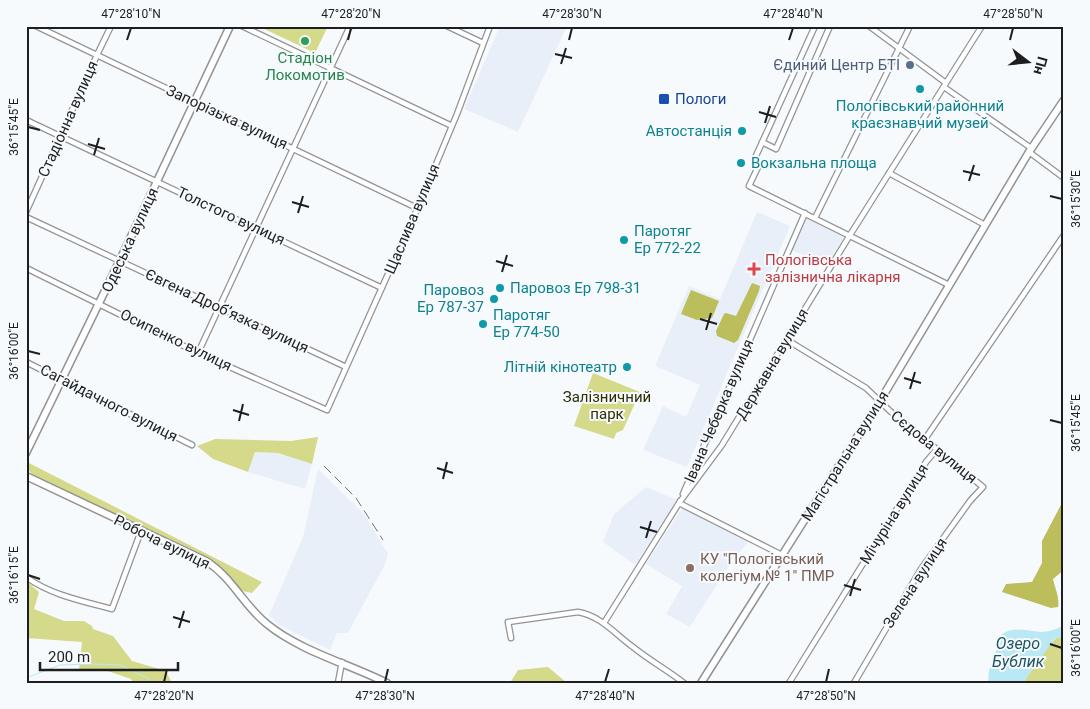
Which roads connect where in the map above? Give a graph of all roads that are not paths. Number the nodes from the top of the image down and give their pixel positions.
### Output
1 (36, 26) edge
2 (111, 26) edge
3 (230, 26) edge
4 (242, 26) edge
5 (350, 26) edge
6 (447, 26) edge
7 (490, 26) edge
8 (815, 26) edge
9 (830, 26) edge
10 (868, 26) edge
11 (910, 26) edge
12 (982, 26) edge
13 (483, 43) junction
14 (899, 48) junction
15 (97, 55) junction
16 (330, 68) junction
17 (945, 85) junction
18 (1064, 100) edge
19 (195, 101) junction
20 (26, 120) edge
21 (452, 126) junction
22 (60, 136) junction
23 (762, 142) junction
24 (293, 148) junction
25 (1030, 150) junction
26 (889, 173) junction
27 (1064, 178) edge
28 (157, 181) junction
29 (417, 208) junction
30 (26, 212) edge
31 (805, 213) junction
32 (26, 217) edge
33 (815, 218) junction
34 (985, 225) junction
35 (256, 228) junction
36 (850, 235) junction
37 (1064, 235) edge
38 (120, 260) junction
39 (26, 268) edge
40 (949, 284) junction
41 (382, 288) junction
42 (100, 303) junction
43 (219, 308) junction
44 (787, 340) junction
45 (198, 353) junction
46 (26, 362) edge
47 (346, 367) junction
48 (62, 380) junction
49 (880, 402) junction
50 (327, 410) joint
51 (925, 439) junction
52 (192, 445) dead end
53 (937, 449) junction
54 (26, 453) edge
55 (26, 476) edge
56 (983, 487) joint
57 (679, 503) junction
58 (141, 531) junction
59 (782, 555) junction
60 (26, 577) edge
61 (604, 623) junction
62 (511, 638) dead end
63 (342, 662) junction
64 (338, 683) edge
65 (387, 683) edge
66 (684, 683) edge
67 (701, 683) edge
68 (789, 683) edge
69 (854, 683) edge

1 - 15 street, Запорізька вулиця
2 - 15 street, Стадіонна вулиця
3 - 19 street, Одеська вулиця
4 - 16 street
5 - 16 street
6 - 13 street
7 - 13 street, Щаслива вулиця
8 - 23 street
9 - 23 street
10 - 14 street
11 - 14 street
12 - 17 street, Державна вулиця
13 - 21 street, Щаслива вулиця
14 - 17 street
14 - 33 street
15 - 19 street, Запорізька вулиця
15 - 22 street, Стадіонна вулиця
16 - 21 street
16 - 24 street
17 - 25 street
17 - 26 street, Державна вулиця
18 - 25 street, Магістральна вулиця
19 - 24 street, Запорізька вулиця
19 - 28 street, Одеська вулиця
20 - 22 street, Толстого вулиця
21 - 29 street, Щаслива вулиця
22 - 28 street, Толстого вулиця
22 - 30 street, Стадіонна вулиця
23 - 31 street
24 - 29 street, Запорізька вулиця
24 - 35 street
25 - 27 street
25 - 34 street, Магістральна вулиця
26 - 34 street
26 - 36 street, Державна вулиця
28 - 35 street, Толстого вулиця
28 - 38 street, Одеська вулиця
29 - 41 street, Щаслива вулиця
31 - 33 street
31 - 57 street, Івана Чеберка вулиця
32 - 38 street, Євгена Дроб’язка вулиця
33 - 36 street
34 - 40 street, Магістральна вулиця
35 - 41 street, Толстого вулиця
35 - 43 street
36 - 40 street
36 - 44 street, Державна вулиця
37 - 51 street
38 - 42 street, Одеська вулиця
38 - 43 street, Євгена Дроб’язка вулиця
39 - 42 street, Осипенко вулиця
40 - 49 street, Магістральна вулиця
41 - 47 street, Щаслива вулиця
42 - 45 street, Осипенко вулиця
42 - 48 street, Одеська вулиця
43 - 45 street
43 - 47 street, Євгена Дроб’язка вулиця
44 - 49 street, Сєдова вулиця
44 - 57 street, Державна вулиця
45 - 50 street, Осипенко вулиця
46 - 48 street, Сагайдачного вулиця
47 - 50 street, Щаслива вулиця
48 - 52 street, Сагайдачного вулиця
48 - 54 street, Одеська вулиця
49 - 51 street, Сєдова вулиця
49 - 59 street, Магістральна вулиця
51 - 53 street, Сєдова вулиця
53 - 56 street, Сєдова вулиця
53 - 68 street, Мічуріна вулиця
55 - 58 street, Робоча вулиця
56 - 69 street, Зелена вулиця
57 - 59 street
57 - 61 street, Державна вулиця
58 - 60 street
58 - 63 street, Робоча вулиця
59 - 67 street, Магістральна вулиця
61 - 62 street
61 - 66 street
63 - 64 street
63 - 65 street, Робоча вулиця

